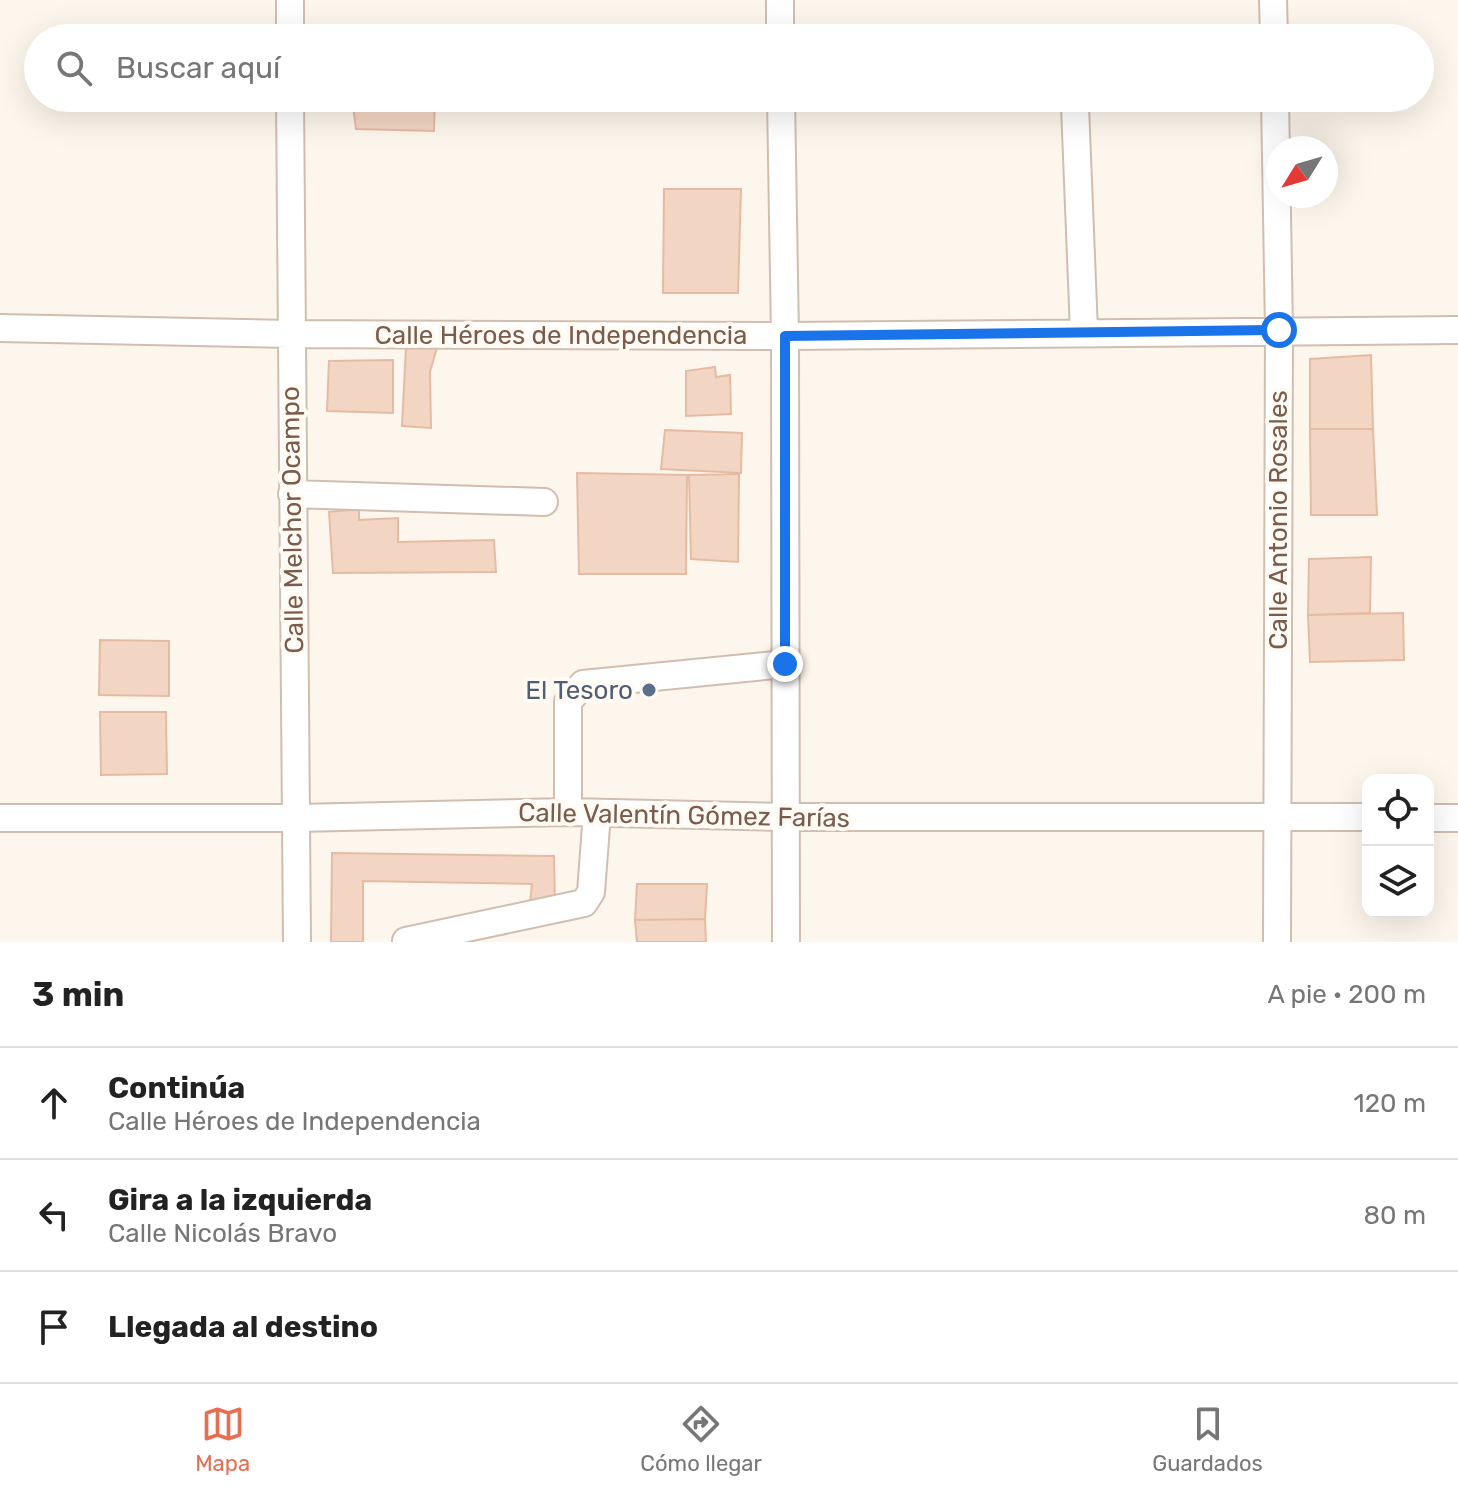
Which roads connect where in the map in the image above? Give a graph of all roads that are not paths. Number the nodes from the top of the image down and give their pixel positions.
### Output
1 (290, 0) edge
2 (780, 0) edge
3 (1273, 0) edge
4 (290, 24) edge
5 (780, 24) edge
6 (1274, 24) edge
7 (290, 112) edge
8 (781, 112) edge
9 (1075, 112) edge
10 (1275, 112) edge
11 (0, 328) edge
12 (1279, 330) junction
13 (1458, 330) edge
14 (1084, 332) junction
15 (290, 334) junction
16 (785, 336) junction
17 (292, 494) junction
18 (544, 502) dead end
19 (785, 664) junction
20 (568, 812) junction
21 (597, 813) junction
22 (785, 817) junction
23 (1277, 817) junction
24 (1362, 817) edge
25 (0, 818) edge
26 (297, 818) junction
27 (1434, 818) edge
28 (1458, 818) edge
29 (406, 941) edge
30 (297, 942) edge
31 (786, 942) edge
32 (1277, 942) edge

1 - 4 street
2 - 5 street
3 - 6 street
7 - 15 street, Calle Melchor Ocampo
8 - 16 street
9 - 14 street
10 - 12 street, Calle Antonio Rosales
11 - 15 street, Calle Héroes de Independencia
12 - 13 street, Calle Héroes de Independencia
12 - 14 street, Calle Héroes de Independencia
12 - 23 street, Calle Antonio Rosales
14 - 16 street, Calle Héroes de Independencia
15 - 16 street, Calle Héroes de Independencia
15 - 17 street, Calle Melchor Ocampo
16 - 19 street
17 - 18 street
17 - 26 street, Calle Melchor Ocampo
19 - 20 street
19 - 22 street
20 - 21 street, Calle Valentín Gómez Farías
20 - 26 street, Calle Valentín Gómez Farías
21 - 22 street, Calle Valentín Gómez Farías
21 - 29 street
22 - 23 street, Calle Valentín Gómez Farías
22 - 31 street
23 - 24 street, Calle Valentín Gómez Farías
23 - 32 street, Calle Antonio Rosales
25 - 26 street, Calle Valentín Gómez Farías
26 - 30 street, Calle Melchor Ocampo
27 - 28 street

